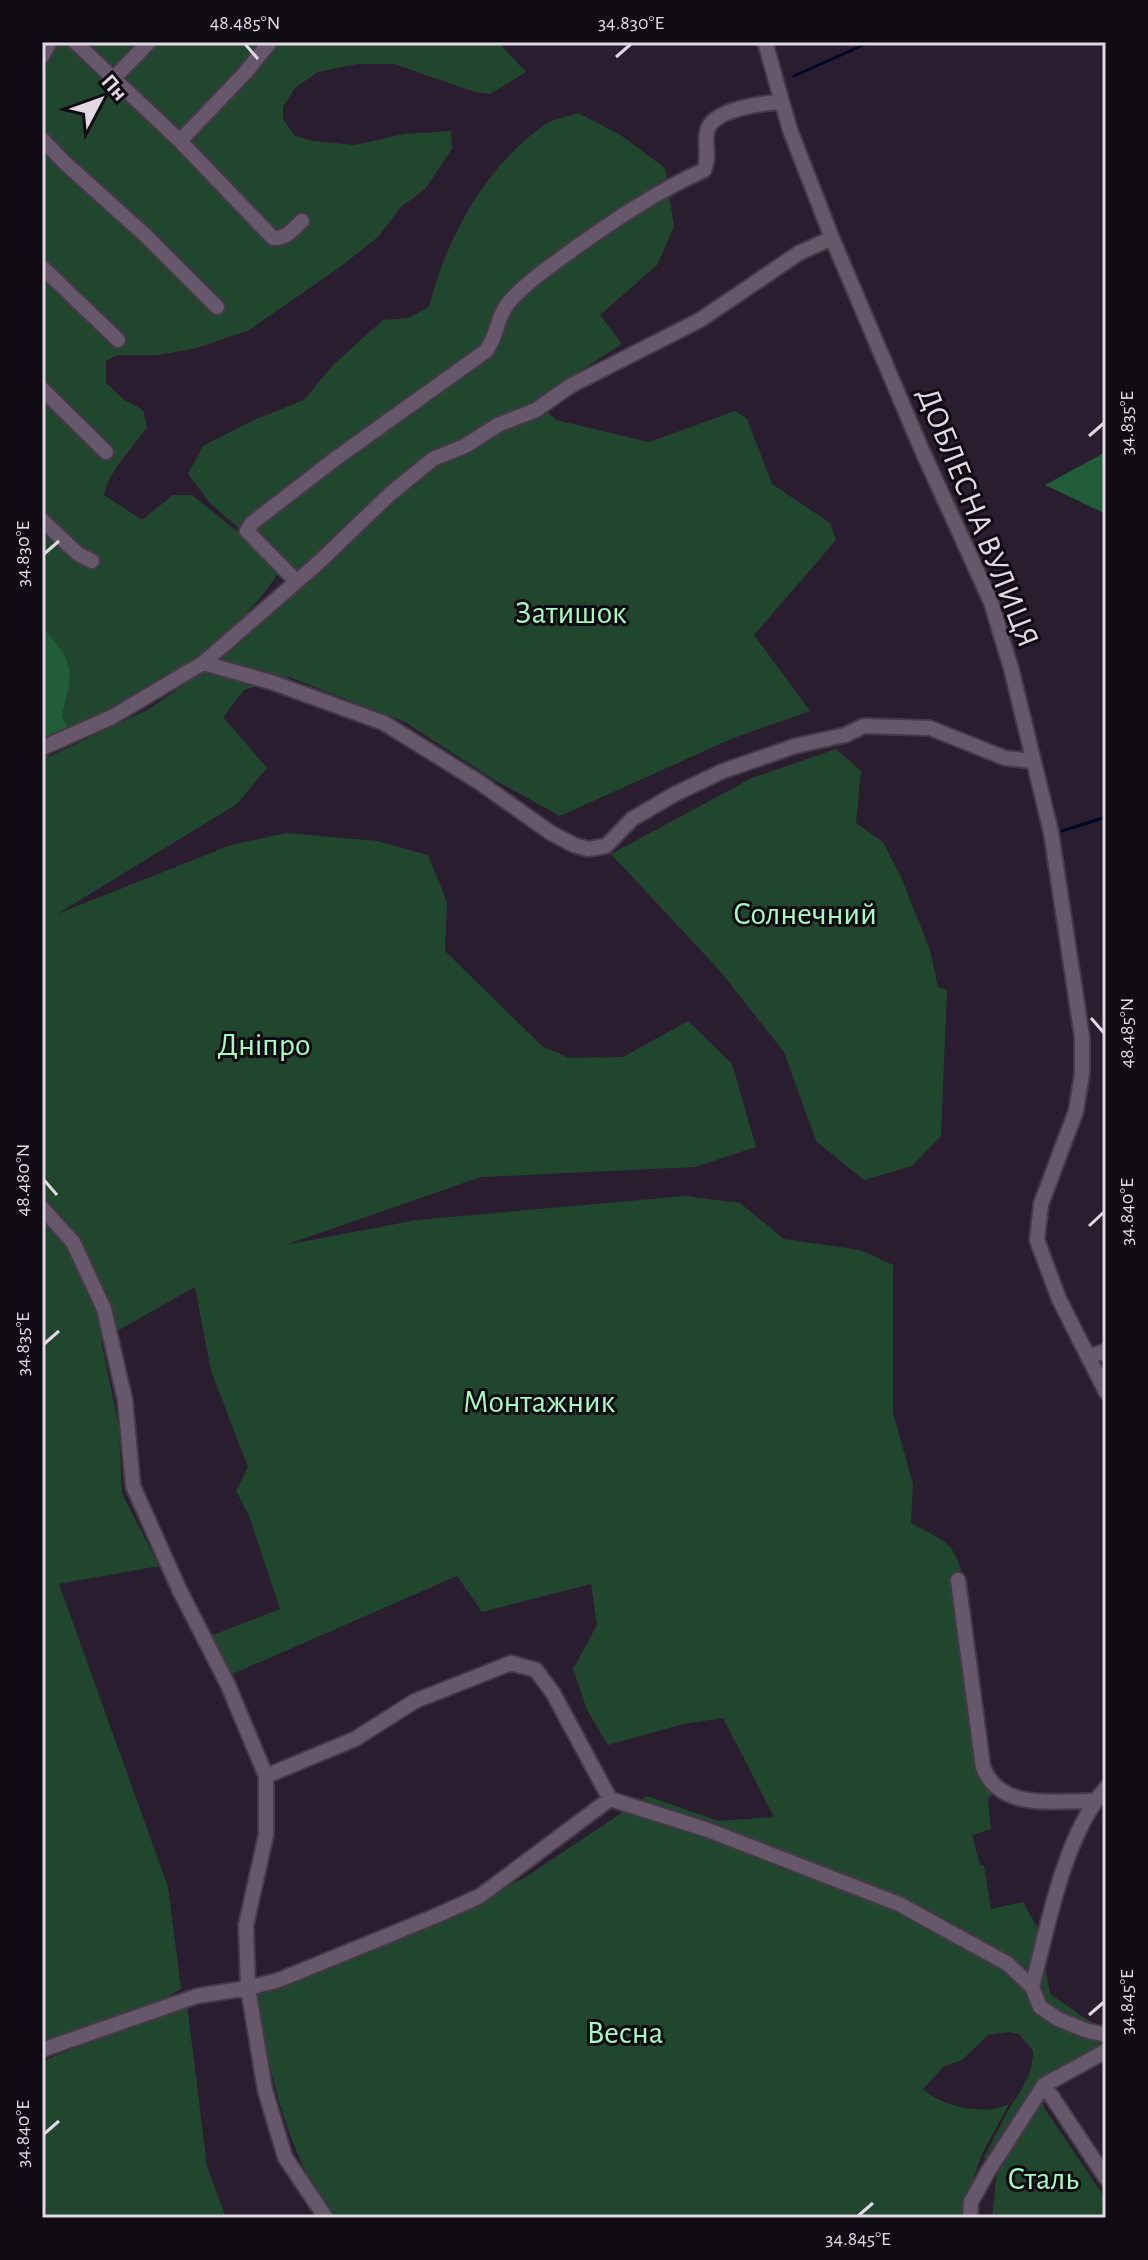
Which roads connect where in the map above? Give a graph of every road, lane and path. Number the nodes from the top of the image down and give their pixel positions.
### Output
1 (50, 42) edge
2 (75, 42) edge
3 (149, 42) edge
4 (270, 42) edge
5 (765, 42) edge
6 (42, 56) edge
7 (114, 78) junction
8 (782, 102) junction
9 (42, 139) edge
10 (180, 141) junction
11 (302, 221) dead end
12 (832, 238) junction
13 (42, 267) edge
14 (217, 307) dead end
15 (118, 340) dead end
16 (42, 389) edge
17 (106, 452) dead end
18 (42, 520) edge
19 (92, 561) dead end
20 (296, 581) junction
21 (203, 663) junction
22 (42, 748) edge
23 (1033, 761) junction
24 (42, 1208) edge
25 (1106, 1351) edge
26 (1090, 1356) junction
27 (1106, 1392) edge
28 (958, 1580) dead end
29 (266, 1776) junction
30 (1106, 1788) edge
31 (610, 1799) junction
32 (1094, 1801) junction
33 (1032, 1987) junction
34 (248, 1988) junction
35 (1106, 2035) edge
36 (42, 2050) edge
37 (1106, 2051) edge
38 (1044, 2085) junction
39 (1106, 2178) edge
40 (326, 2218) edge
41 (970, 2218) edge

1 - 6 street
2 - 7 street
3 - 7 street
4 - 10 street
5 - 8 street, ДОБЛЕСНА ВУЛИЦЯ
7 - 10 street
8 - 12 street, ДОБЛЕСНА ВУЛИЦЯ
8 - 20 street
9 - 14 street
10 - 11 street
12 - 20 street
12 - 23 street, ДОБЛЕСНА ВУЛИЦЯ
13 - 15 street
16 - 17 street
18 - 19 street
20 - 21 street
21 - 22 street
21 - 23 street
23 - 26 street, ДОБЛЕСНА ВУЛИЦЯ
24 - 29 street
25 - 26 street
26 - 27 street, ДОБЛЕСНА ВУЛИЦЯ
28 - 32 street
29 - 31 street
29 - 34 street
30 - 32 street
31 - 33 street
31 - 34 street
32 - 33 street
33 - 35 street
34 - 36 street
34 - 40 street
37 - 38 street
38 - 39 street
38 - 41 street

